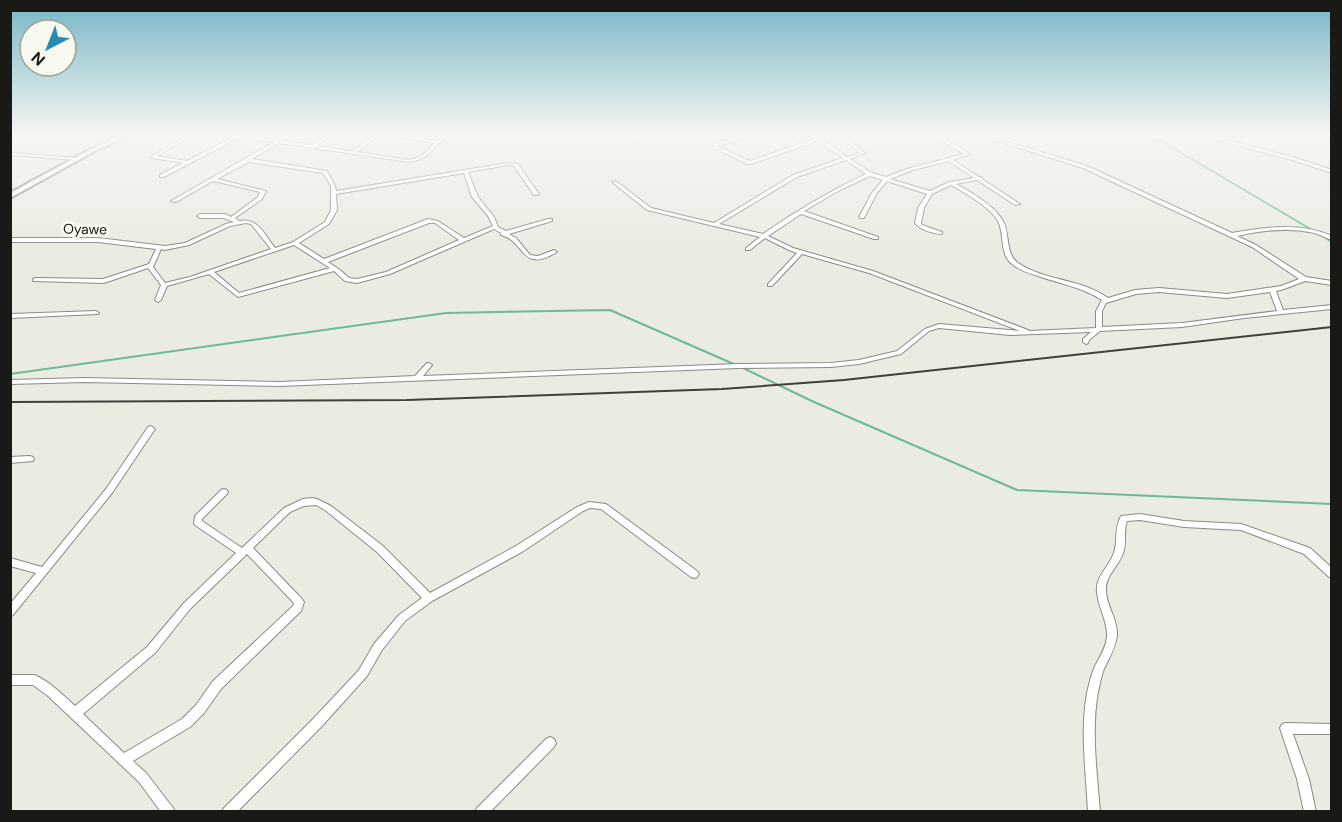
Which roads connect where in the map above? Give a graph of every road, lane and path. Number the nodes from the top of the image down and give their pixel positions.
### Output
1 (52, 172) edge
2 (169, 172) edge
3 (226, 172) edge
4 (325, 172) edge
5 (457, 172) edge
6 (466, 172) edge
7 (520, 172) edge
8 (807, 172) edge
9 (867, 172) edge
10 (906, 172) edge
11 (971, 172) edge
12 (1095, 172) edge
13 (870, 174) junction
14 (162, 176) dead end
15 (980, 178) junction
16 (885, 179) junction
17 (213, 180) junction
18 (614, 182) dead end
19 (951, 183) junction
20 (333, 193) junction
21 (930, 193) junction
22 (12, 194) edge
23 (536, 194) dead end
24 (174, 201) dead end
25 (1017, 204) dead end
26 (801, 212) junction
27 (200, 216) dead end
28 (862, 217) dead end
29 (235, 220) junction
30 (550, 220) dead end
31 (716, 223) junction
32 (496, 226) junction
33 (940, 233) dead end
34 (503, 234) junction
35 (764, 236) junction
36 (1230, 236) junction
37 (876, 238) dead end
38 (1332, 238) edge
39 (462, 239) junction
40 (10, 240) edge
41 (295, 243) junction
42 (159, 248) junction
43 (748, 249) dead end
44 (274, 250) junction
45 (554, 252) dead end
46 (801, 252) junction
47 (323, 262) junction
48 (151, 265) junction
49 (334, 269) junction
50 (210, 272) junction
51 (1304, 279) junction
52 (35, 280) dead end
53 (1332, 283) edge
54 (164, 285) junction
55 (770, 285) dead end
56 (1272, 290) junction
57 (158, 300) dead end
58 (1106, 301) junction
59 (1332, 308) edge
60 (1281, 312) junction
61 (96, 313) dead end
62 (10, 316) edge
63 (1099, 329) junction
64 (1029, 333) junction
65 (1086, 342) dead end
66 (429, 365) dead end
67 (418, 378) junction
68 (10, 382) edge
69 (151, 429) dead end
70 (30, 459) dead end
71 (11, 461) edge
72 (224, 492) dead end
73 (245, 551) junction
74 (10, 562) edge
75 (44, 571) junction
76 (694, 574) dead end
77 (1332, 574) edge
78 (429, 598) junction
79 (10, 612) edge
80 (11, 681) edge
81 (75, 713) junction
82 (1332, 729) edge
83 (550, 743) dead end
84 (123, 760) junction
85 (168, 812) edge
86 (228, 812) edge
87 (480, 812) edge
88 (1094, 812) edge
89 (1310, 812) edge

1 - 22 main road
2 - 14 street
3 - 17 street
4 - 20 street
5 - 20 street
6 - 32 street
7 - 23 street
8 - 31 street
9 - 13 street
10 - 16 street
11 - 15 street
12 - 36 street
13 - 16 street
13 - 26 street
15 - 19 street
15 - 25 street
16 - 21 street
16 - 28 street
17 - 24 street
17 - 29 street, Oyawe
18 - 31 street
19 - 21 street
19 - 58 street
20 - 41 street
21 - 33 street
26 - 35 street
26 - 37 street
27 - 29 street
29 - 42 street, Oyawe
29 - 44 street
30 - 34 street
31 - 35 street
32 - 34 street
32 - 39 street
34 - 45 street
35 - 43 street
35 - 46 street
36 - 38 street
36 - 51 street
39 - 47 street
39 - 49 street
40 - 42 street, Oyawe
41 - 44 street
41 - 47 street
42 - 48 street
44 - 50 street
46 - 55 street
46 - 64 street
47 - 49 street
48 - 52 street
48 - 54 street
49 - 50 street
50 - 54 street
51 - 53 street
51 - 56 street
54 - 57 street
56 - 58 street
56 - 60 street
58 - 63 street
59 - 60 street
60 - 63 street
61 - 62 street
63 - 64 street
63 - 65 street
64 - 67 street
66 - 67 street
67 - 68 street
69 - 75 street
70 - 71 street
72 - 73 street
73 - 78 street
73 - 81 street
73 - 84 street
74 - 75 street
75 - 79 street
76 - 78 street
77 - 88 street
78 - 86 street
80 - 81 street
81 - 84 street
82 - 89 street
83 - 87 street
84 - 85 street

